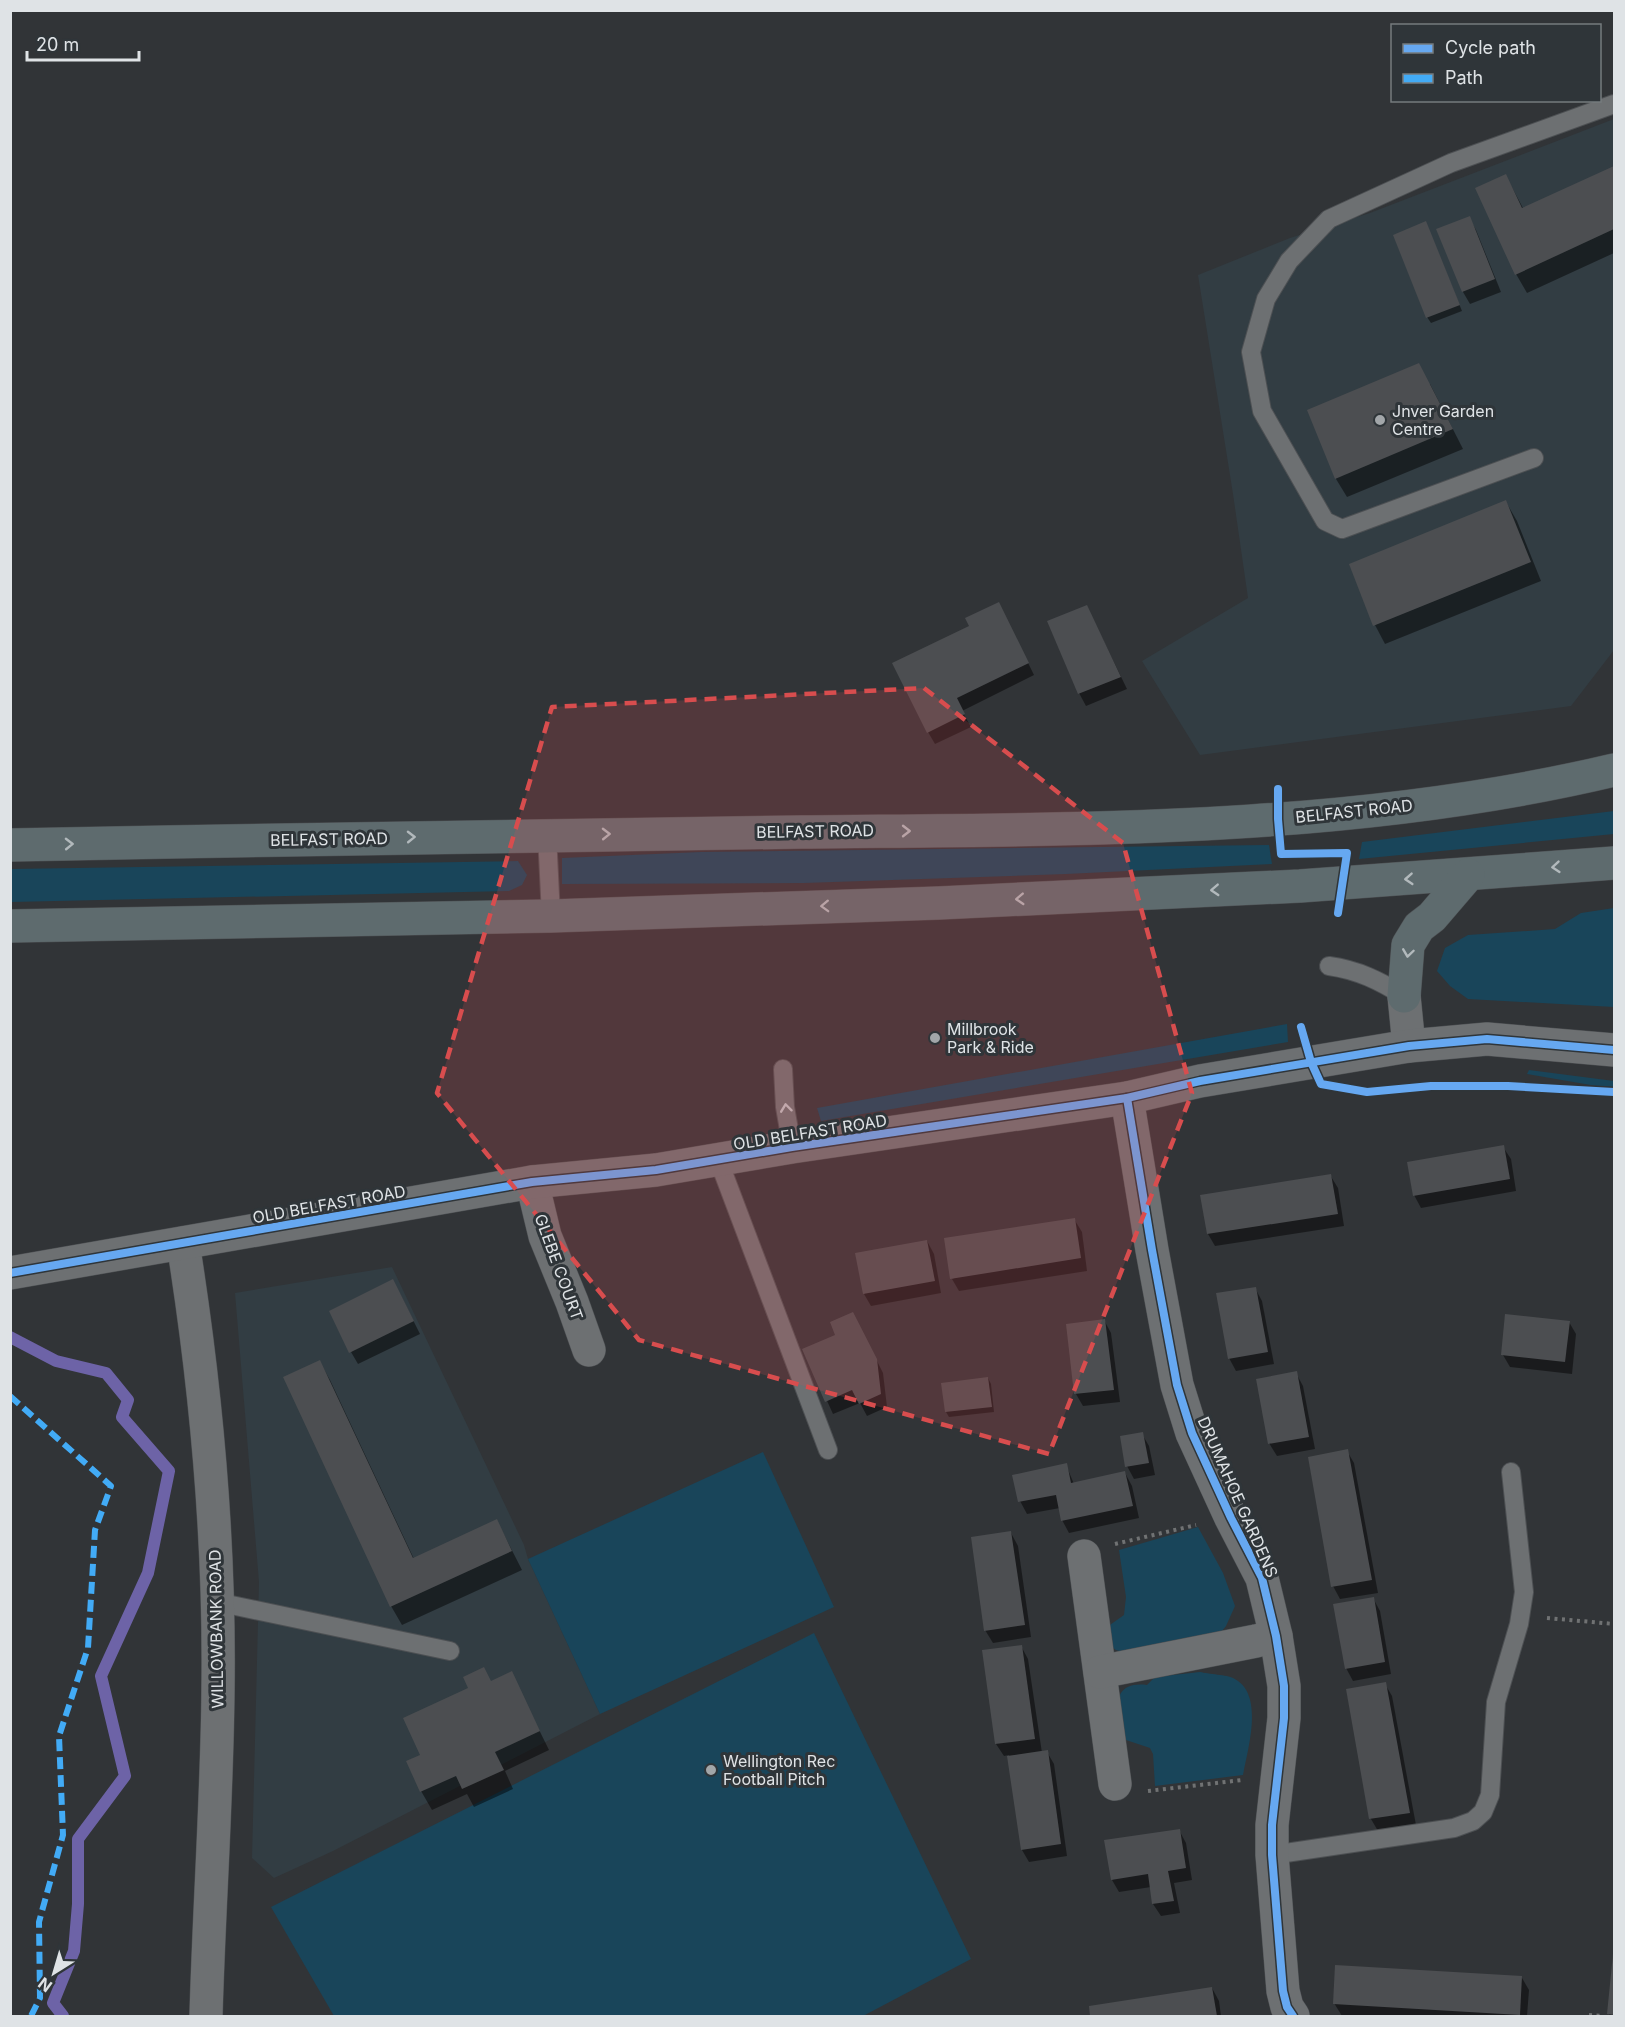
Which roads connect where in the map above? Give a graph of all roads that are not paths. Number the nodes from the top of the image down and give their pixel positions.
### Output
1 (1614, 104) edge
2 (1534, 458) dead end
3 (1614, 770) edge
4 (547, 834) junction
5 (10, 845) edge
6 (1614, 862) edge
7 (1468, 875) junction
8 (551, 916) junction
9 (10, 926) edge
10 (1329, 966) dead end
11 (1404, 996) junction
12 (1409, 1046) junction
13 (1614, 1050) edge
14 (783, 1069) dead end
15 (1127, 1098) junction
16 (792, 1147) junction
17 (718, 1159) junction
18 (532, 1182) junction
19 (183, 1243) junction
20 (10, 1273) edge
21 (589, 1350) dead end
22 (828, 1450) dead end
23 (1511, 1472) dead end
24 (1084, 1556) road end
25 (217, 1602) junction
26 (1276, 1636) junction
27 (450, 1651) dead end
28 (1100, 1672) junction
29 (1115, 1784) road end
30 (1272, 1856) junction
31 (207, 2016) edge
32 (1293, 2016) edge

1 - 2 lane
4 -> 3 highway, BELFAST ROAD
5 -> 4 highway, BELFAST ROAD
4 - 8 lane
6 -> 7 highway
7 -> 8 highway
7 -> 11 highway
8 - 9 highway
10 - 11 lane
11 - 12 street
12 - 13 street, OLD BELFAST ROAD
12 - 15 street, OLD BELFAST ROAD
16 -> 14 lane
15 - 16 street, OLD BELFAST ROAD
15 - 26 street, DRUMAHOE GARDENS
16 - 17 street, OLD BELFAST ROAD
17 - 18 street, OLD BELFAST ROAD
17 - 22 lane
18 - 19 street, OLD BELFAST ROAD
18 - 21 street, GLEBE COURT
19 - 20 street, OLD BELFAST ROAD
19 - 25 street, WILLOWBANK ROAD
23 - 30 lane
24 - 28 street
25 - 27 lane
25 - 31 street, WILLOWBANK ROAD
26 - 28 street
26 - 30 street, DRUMAHOE GARDENS
28 - 29 street
30 - 32 street, DRUMAHOE GARDENS

